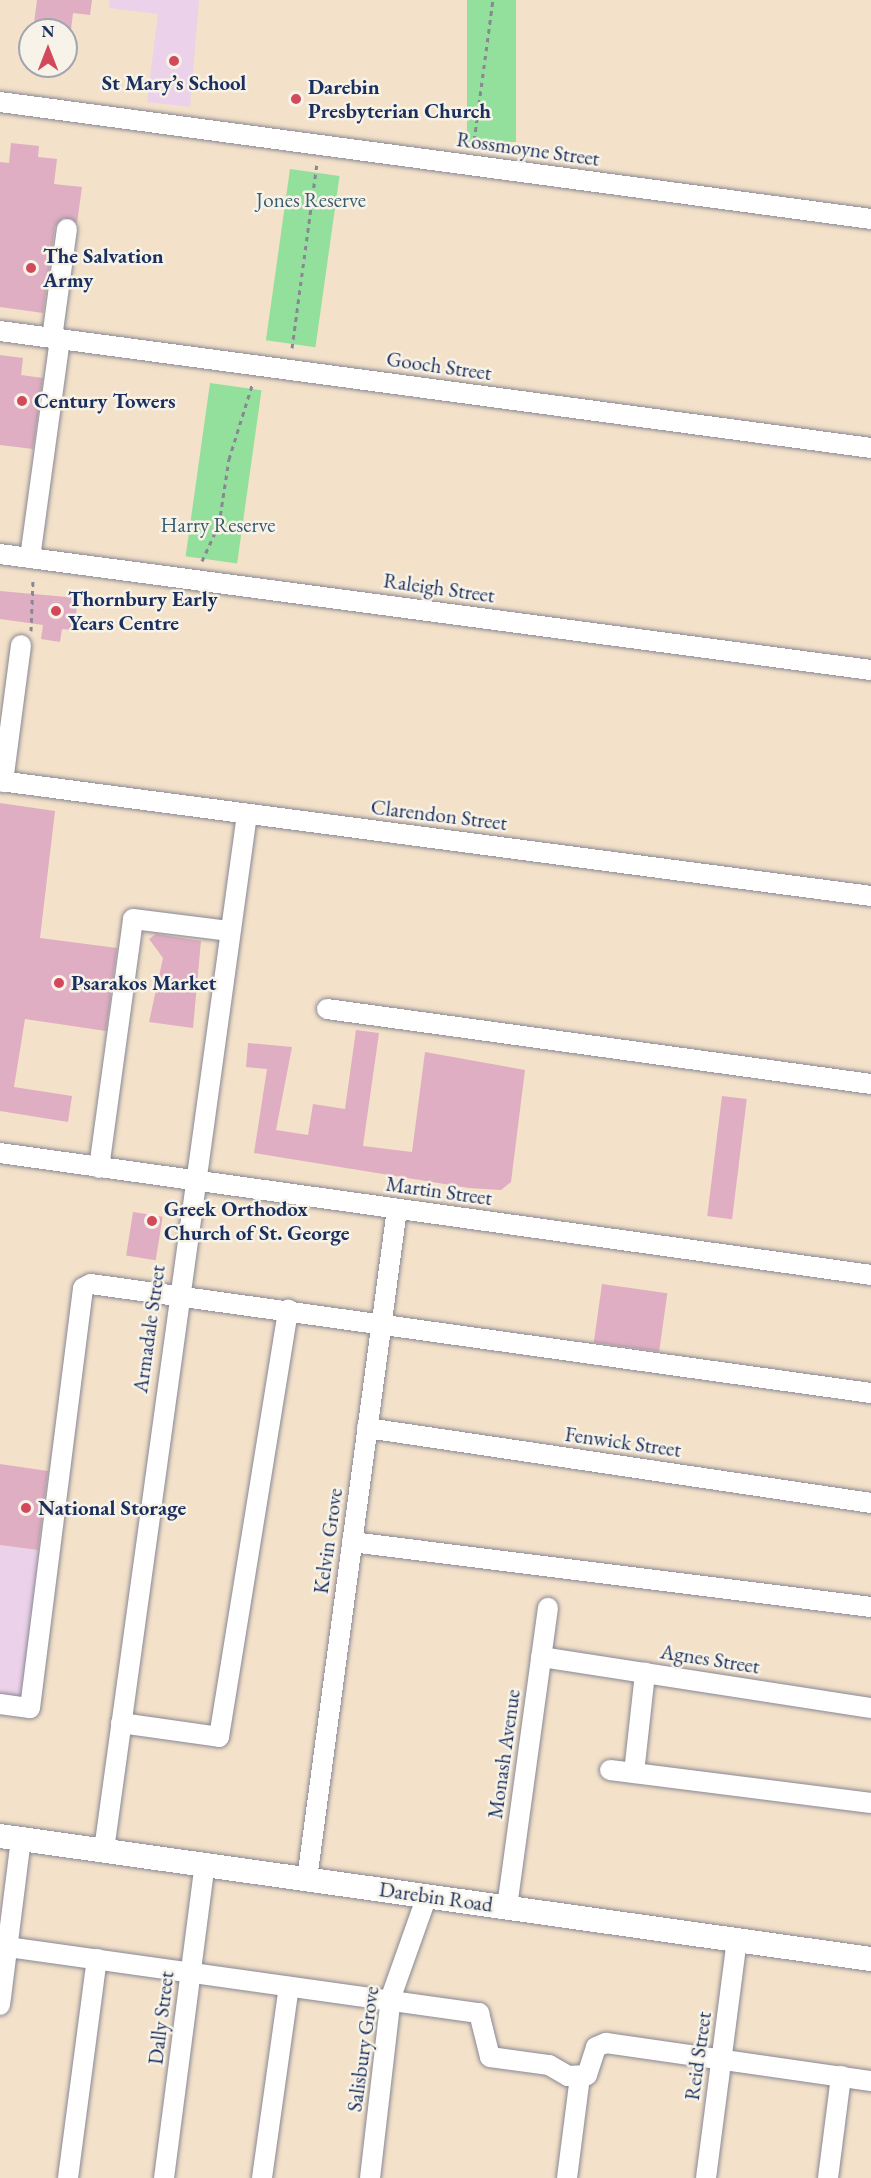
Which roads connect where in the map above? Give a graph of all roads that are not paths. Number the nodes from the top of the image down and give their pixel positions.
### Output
1 (0, 102) edge
2 (871, 219) edge
3 (67, 229) dead end
4 (0, 331) edge
5 (56, 338) junction
6 (871, 448) edge
7 (0, 554) edge
8 (30, 558) junction
9 (21, 645) road end
10 (871, 670) edge
11 (1, 781) edge
12 (247, 814) junction
13 (871, 896) edge
14 (230, 931) junction
15 (327, 1009) dead end
16 (871, 1084) edge
17 (0, 1154) edge
18 (99, 1168) junction
19 (193, 1182) junction
20 (397, 1209) junction
21 (871, 1275) edge
22 (178, 1295) junction
23 (288, 1310) junction
24 (382, 1322) junction
25 (871, 1393) edge
26 (368, 1428) junction
27 (871, 1503) edge
28 (352, 1542) junction
29 (871, 1607) edge
30 (548, 1608) dead end
31 (541, 1657) junction
32 (645, 1673) junction
33 (0, 1704) edge
34 (871, 1708) edge
35 (121, 1723) junction
36 (610, 1770) dead end
37 (634, 1773) junction
38 (871, 1803) edge
39 (11, 1838) edge
40 (105, 1850) junction
41 (205, 1864) junction
42 (307, 1879) junction
43 (427, 1896) junction
44 (507, 1907) junction
45 (737, 1940) junction
46 (8, 1947) junction
47 (97, 1959) junction
48 (871, 1959) edge
49 (191, 1972) junction
50 (289, 1987) junction
51 (391, 2001) junction
52 (0, 2005) edge
53 (722, 2058) junction
54 (842, 2076) junction
55 (580, 2077) junction
56 (871, 2081) edge
57 (68, 2178) edge
58 (164, 2178) edge
59 (262, 2178) edge
60 (370, 2178) edge
61 (567, 2178) edge
62 (706, 2178) edge
63 (828, 2178) edge

1 - 2 street, Rossmoyne Street
3 - 5 street
4 - 5 street, Gooch Street
5 - 6 street, Gooch Street
5 - 8 street
7 - 8 street, Raleigh Street
8 - 10 street, Raleigh Street
9 - 11 street
11 - 12 street, Clarendon Street
12 - 13 street, Clarendon Street
12 - 14 street, Armadale Street
14 - 18 street
14 - 19 street, Armadale Street
15 - 16 street
17 - 18 street, Martin Street
18 - 19 street, Martin Street
19 - 20 street, Martin Street
19 - 22 street, Armadale Street
20 - 21 street, Martin Street
20 - 24 street, Kelvin Grove
22 - 23 street
22 - 33 street
22 - 35 street, Armadale Street
23 - 24 street
23 - 35 street
24 - 25 street
24 - 26 street, Kelvin Grove
26 - 27 street, Fenwick Street
26 - 28 street, Kelvin Grove
28 - 29 street
28 - 42 street, Kelvin Grove
30 - 31 street, Monash Avenue
31 - 32 street, Agnes Street
31 - 44 street, Monash Avenue
32 - 34 street, Agnes Street
32 - 37 street
35 - 40 street, Armadale Street
36 - 37 street
37 - 38 street
39 - 40 main road, Darebin Road
39 - 46 street
40 - 41 main road, Darebin Road
41 - 42 main road, Darebin Road
41 - 49 street, Dally Street
42 - 43 main road, Darebin Road
43 - 44 main road, Darebin Road
43 - 51 street, Salisbury Grove
44 - 45 main road, Darebin Road
45 - 48 main road, Darebin Road
45 - 53 street, Reid Street
46 - 47 street
46 - 52 street
47 - 49 street
47 - 57 street
49 - 50 street
49 - 58 street, Dally Street
50 - 51 street
50 - 59 street
51 - 55 street
51 - 60 street, Salisbury Grove
53 - 54 street
53 - 55 street
53 - 62 street, Reid Street
54 - 56 street
54 - 63 street
55 - 61 street

